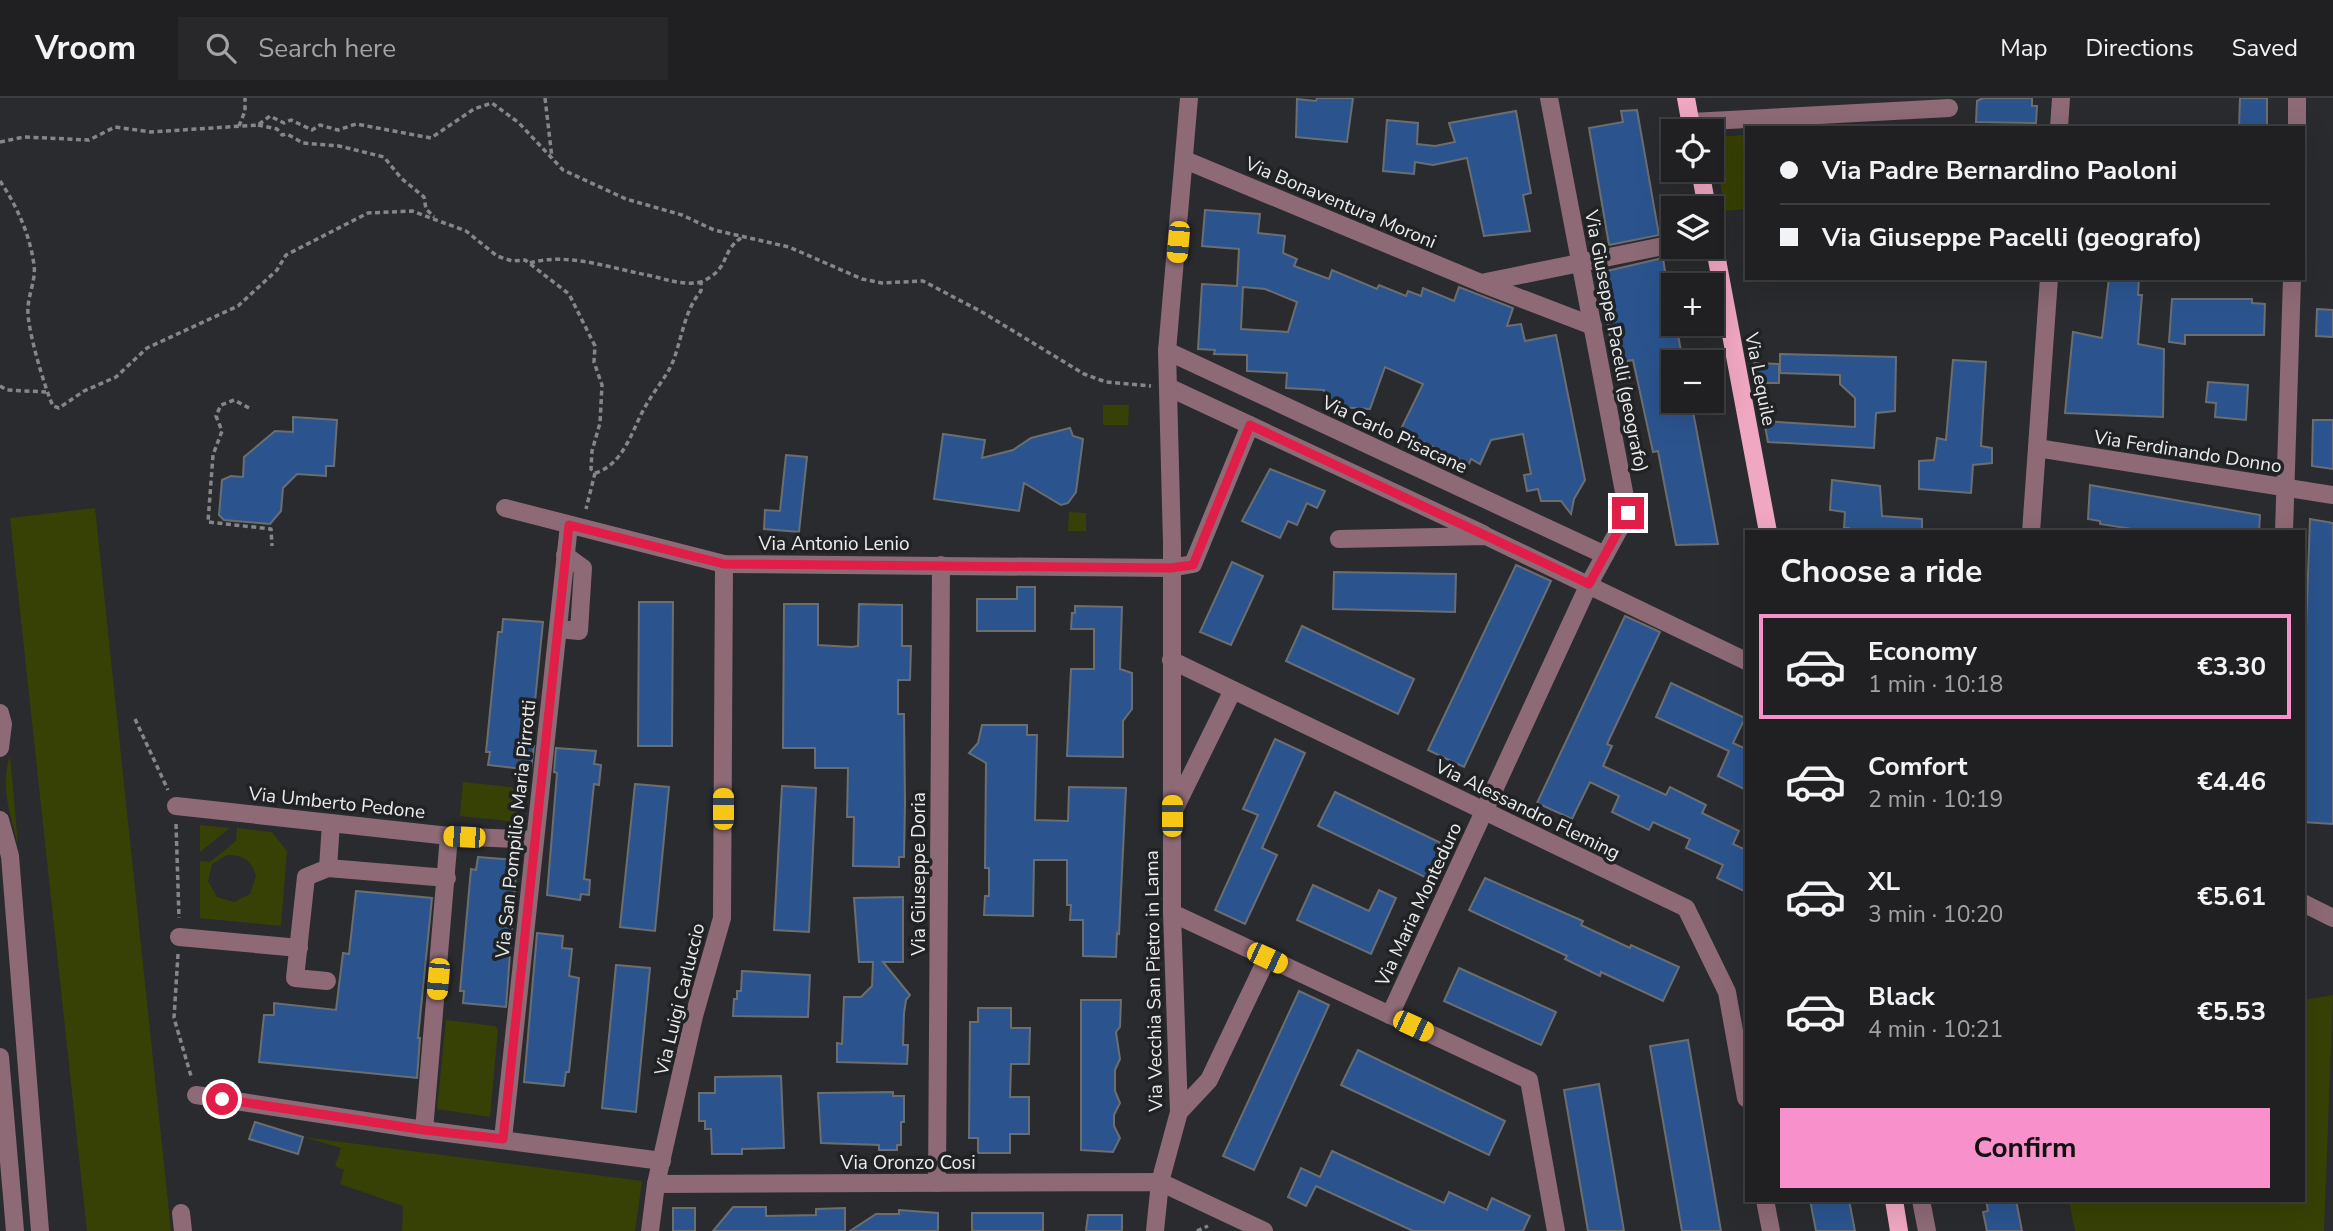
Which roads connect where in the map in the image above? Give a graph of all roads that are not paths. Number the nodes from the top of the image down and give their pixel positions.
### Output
1 (1189, 98) edge
2 (1549, 98) edge
3 (1686, 98) edge
4 (2062, 98) edge
5 (2297, 98) edge
6 (1949, 108) dead end
7 (1690, 119) edge
8 (1724, 125) edge
9 (2059, 126) edge
10 (2297, 126) edge
11 (1185, 160) junction
12 (1661, 246) edge
13 (1717, 259) edge
14 (1580, 262) junction
15 (2049, 280) edge
16 (2292, 280) edge
17 (1481, 283) junction
18 (1592, 326) junction
19 (1167, 352) junction
20 (1168, 387) junction
21 (1250, 425) junction
22 (2036, 448) junction
23 (2286, 487) junction
24 (2333, 495) edge
25 (505, 508) dead end
26 (575, 526) junction
27 (1768, 530) edge
28 (2031, 530) edge
29 (2284, 530) edge
30 (1486, 536) junction
31 (1339, 539) dead end
32 (1605, 555) junction
33 (724, 564) junction
34 (941, 565) junction
35 (1170, 568) junction
36 (1589, 584) junction
37 (1171, 660) junction
38 (1745, 661) edge
39 (1233, 690) junction
40 (0, 713) edge
41 (0, 748) edge
42 (176, 806) road end
43 (1484, 811) junction
44 (1172, 816) junction
45 (0, 820) edge
46 (331, 823) junction
47 (449, 836) junction
48 (535, 840) junction
49 (328, 868) junction
50 (447, 878) junction
51 (2305, 904) edge
52 (1172, 913) junction
53 (2333, 918) edge
54 (179, 937) road end
55 (299, 948) junction
56 (1267, 958) junction
57 (327, 981) dead end
58 (1390, 1015) junction
59 (0, 1057) edge
60 (1745, 1092) edge
61 (196, 1095) road end
62 (1180, 1112) junction
63 (424, 1130) junction
64 (503, 1139) junction
65 (662, 1161) junction
66 (1160, 1182) junction
67 (937, 1183) junction
68 (656, 1184) junction
69 (1765, 1202) edge
70 (1894, 1202) edge
71 (1921, 1202) edge
72 (15, 1231) edge
73 (40, 1231) edge
74 (650, 1231) edge
75 (1155, 1231) edge
76 (1265, 1231) edge
77 (1556, 1231) edge
78 (1771, 1231) edge
79 (1899, 1231) edge
80 (1927, 1231) edge

1 - 11 street, Via Vecchia San Pietro in Lama
2 - 14 street, Via Giuseppe Pacelli (geografo)
3 - 7 main road
4 - 9 street
5 - 10 street
6 - 8 street
11 - 17 street, Via Bonaventura Moroni
11 - 19 street, Via Vecchia San Pietro in Lama
12 - 14 street
13 - 27 main road, Via Lequile
14 - 17 street
14 - 18 street, Via Giuseppe Pacelli (geografo)
15 - 22 street
16 - 23 street
17 - 18 street, Via Bonaventura Moroni
18 - 32 street, Via Giuseppe Pacelli (geografo)
19 - 20 street, Via Vecchia San Pietro in Lama
19 - 32 street, Via Carlo Pisacane
20 - 21 street
20 - 35 street, Via Vecchia San Pietro in Lama
21 - 30 street
21 - 35 street
22 - 23 street, Via Ferdinando Donno
22 - 28 street
23 - 24 street, Via Ferdinando Donno
23 - 29 street
25 - 26 street, Via Antonio Lenio
26 - 33 street, Via Antonio Lenio
26 - 48 street, Via San Pompilio Maria Pirrotti
30 - 31 street
30 - 36 street
32 - 36 street, Via Giuseppe Pacelli (geografo)
33 - 34 street, Via Antonio Lenio
33 - 65 street, Via Luigi Carluccio
34 - 35 street, Via Antonio Lenio
34 - 67 street, Via Giuseppe Doria
35 - 37 street, Via Vecchia San Pietro in Lama
36 - 38 street
36 - 43 street, Via Maria Monteduro
37 - 39 street, Via Alessandro Fleming
37 - 44 street, Via Vecchia San Pietro in Lama
39 - 43 street, Via Alessandro Fleming
39 - 44 street
40 - 41 street
42 - 46 street, Via Umberto Pedone
43 - 58 street, Via Maria Monteduro
43 - 60 street, Via Alessandro Fleming
44 - 52 street, Via Vecchia San Pietro in Lama
45 - 73 street
46 - 47 street, Via Umberto Pedone
46 - 49 street
47 - 48 street, Via Umberto Pedone
47 - 50 street
48 - 64 street, Via San Pompilio Maria Pirrotti
49 - 50 street
49 - 55 street
50 - 63 street
51 - 53 street
52 - 56 street
52 - 62 street, Via Vecchia San Pietro in Lama
54 - 55 street
55 - 57 street
56 - 58 street
56 - 62 street
58 - 77 street
59 - 72 street
61 - 63 street
62 - 66 street, Via Vecchia San Pietro in Lama
63 - 64 street
64 - 65 street
65 - 68 street, Via Luigi Carluccio
66 - 67 street, Via Oronzo Cosi
66 - 75 street, Via Vecchia San Pietro in Lama
66 - 76 street
67 - 68 street, Via Oronzo Cosi
68 - 74 street, Via Luigi Carluccio
69 - 78 street
70 - 79 main road
71 - 80 street

